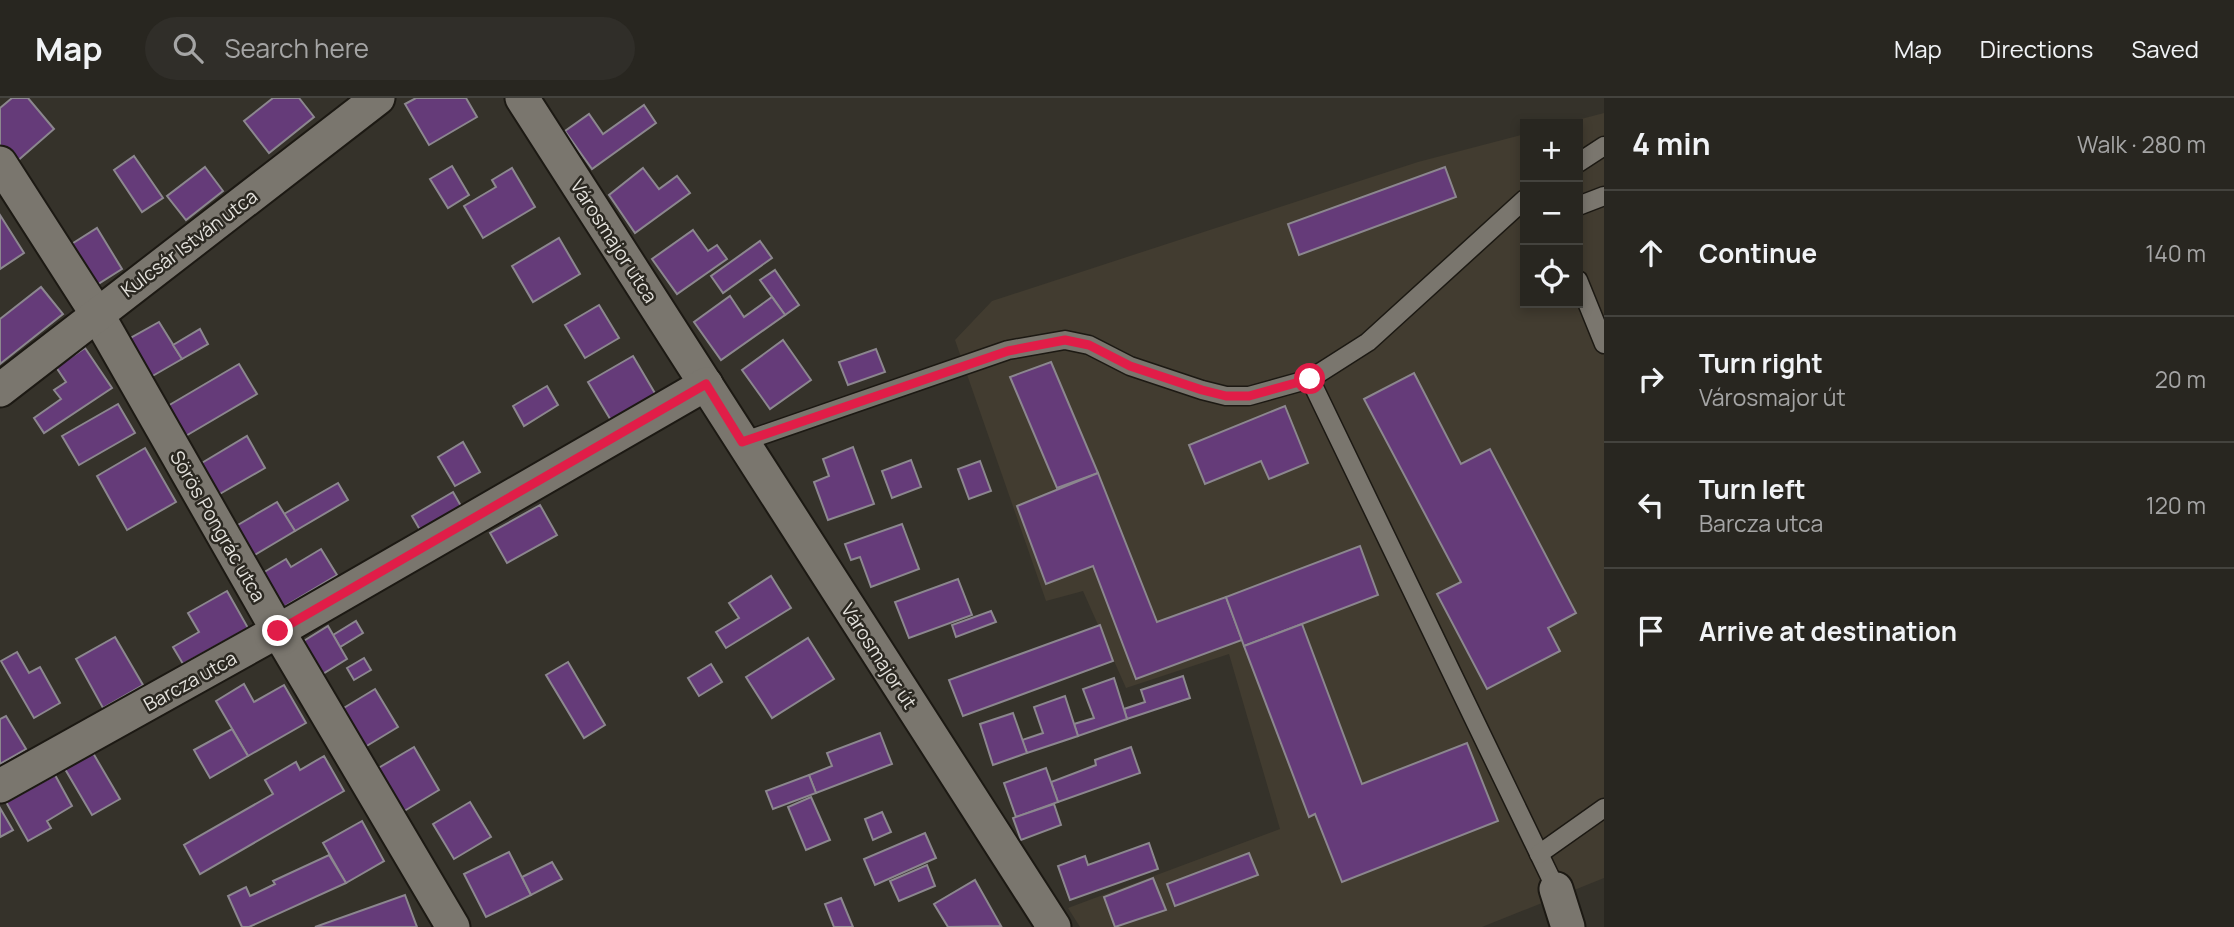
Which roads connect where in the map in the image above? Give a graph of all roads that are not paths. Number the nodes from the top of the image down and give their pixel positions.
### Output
1 (378, 98) edge
2 (522, 98) edge
3 (1604, 146) edge
4 (1583, 160) edge
5 (0, 163) edge
6 (1604, 196) edge
7 (1583, 203) edge
8 (1520, 204) edge
9 (1583, 292) edge
10 (97, 314) junction
11 (1604, 344) edge
12 (1310, 379) junction
13 (706, 384) junction
14 (0, 390) edge
15 (742, 442) junction
16 (278, 631) junction
17 (0, 786) edge
18 (1604, 808) edge
19 (1539, 855) junction
20 (1556, 889) joint
21 (453, 927) edge
22 (1054, 927) edge
23 (1569, 927) edge

1 - 10 street, Kulcsár István utca
2 - 13 street, Városmajor utca
3 - 4 lane
5 - 10 street, Sörös Pongrác utca
6 - 7 lane
8 - 12 lane
9 - 11 lane
10 - 14 street, Kulcsár István utca
10 - 16 street, Sörös Pongrác utca
12 - 15 lane
12 - 19 lane
13 - 15 street, Városmajor út
13 - 16 street, Barcza utca
15 - 22 street, Városmajor út
16 - 17 street, Barcza utca
16 - 21 street, Sörös Pongrác utca
18 - 19 lane
19 - 20 lane
20 - 23 street

